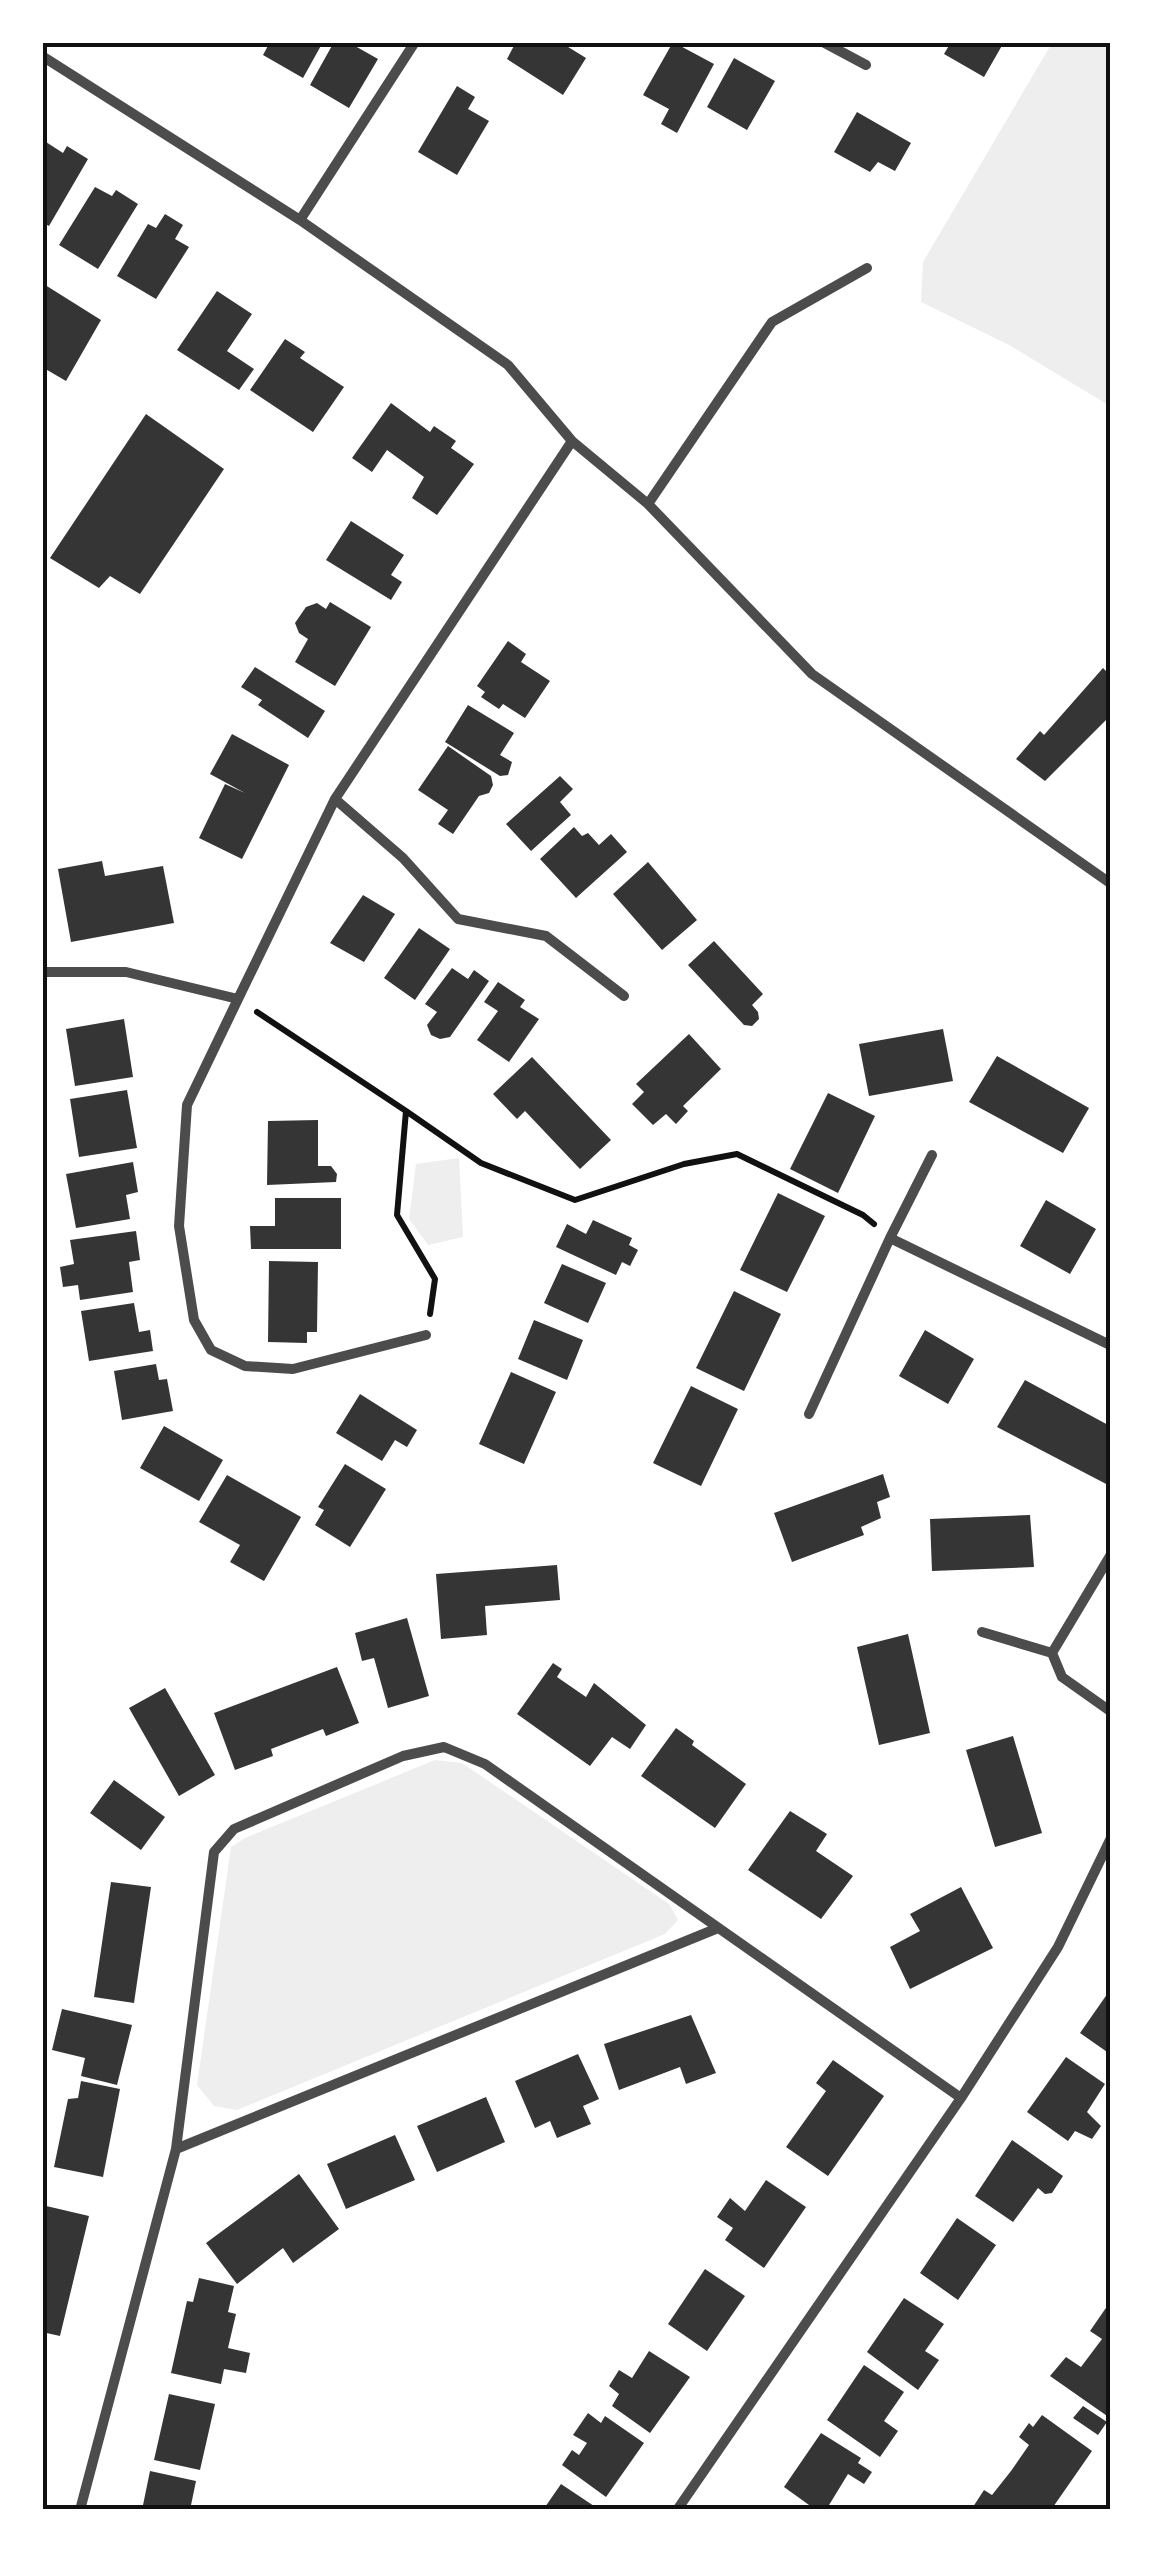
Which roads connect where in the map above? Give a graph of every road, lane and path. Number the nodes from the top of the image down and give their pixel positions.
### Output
1 (415, 42) edge
2 (824, 42) edge
3 (42, 56) edge
4 (866, 65) dead end
5 (300, 220) junction
6 (867, 268) dead end
7 (572, 441) junction
8 (648, 504) junction
9 (335, 799) junction
10 (1110, 883) edge
11 (42, 972) edge
12 (624, 996) dead end
13 (238, 999) junction
14 (406, 1112) junction
15 (932, 1155) dead end
16 (890, 1238) junction
17 (426, 1334) joint
18 (1110, 1346) edge
19 (810, 1414) dead end
20 (1110, 1556) edge
21 (982, 1632) dead end
22 (1052, 1653) junction
23 (1110, 1710) edge
24 (1110, 1840) edge
25 (718, 1928) junction
26 (961, 2098) junction
27 (176, 2148) junction
28 (80, 2510) edge
29 (676, 2510) edge

1 - 5 street
2 - 4 street
3 - 5 street
5 - 7 street
6 - 8 street
7 - 8 street
7 - 9 street
8 - 10 street
9 - 12 street
9 - 13 street
11 - 13 street
13 - 14 path
13 - 17 street
14 - 16 path
14 - 17 path
15 - 16 street
16 - 18 street
16 - 19 street
20 - 22 street
21 - 22 street
22 - 23 street
24 - 26 street
25 - 26 street
25 - 27 street
25 - 27 street
26 - 29 street
27 - 28 street

